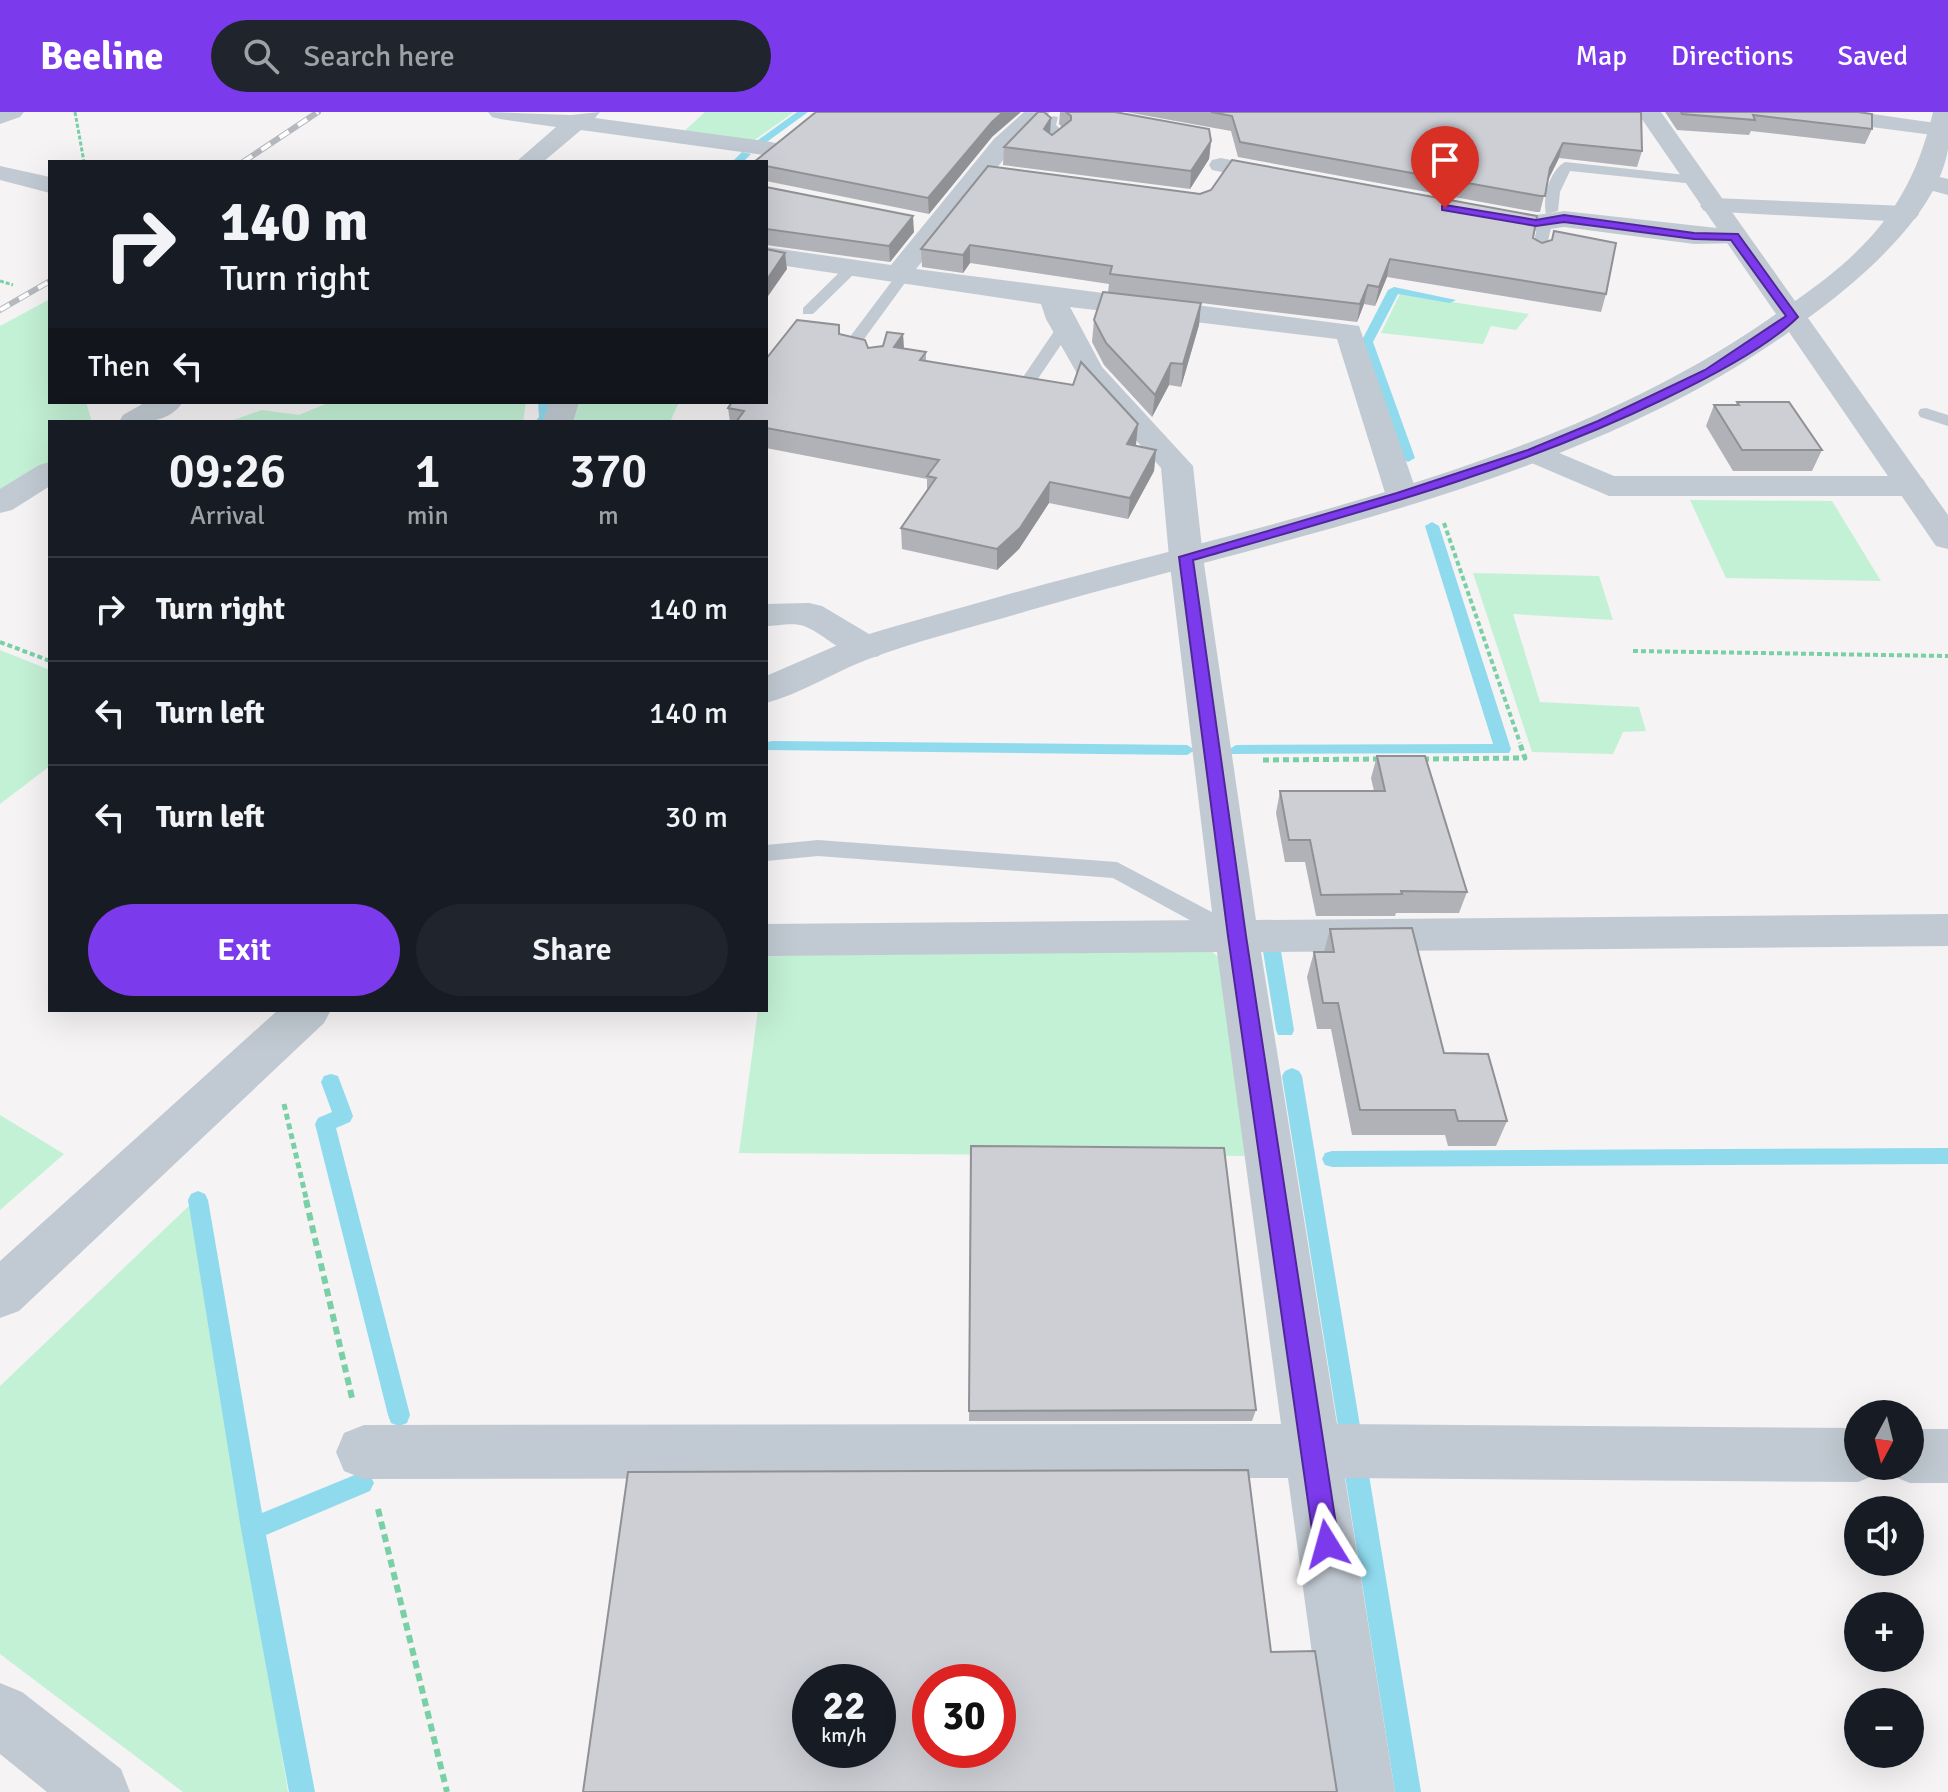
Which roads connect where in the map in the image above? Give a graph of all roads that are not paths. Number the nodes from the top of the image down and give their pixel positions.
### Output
1 (12, 112) edge
2 (500, 112) edge
3 (1649, 112) edge
4 (1810, 112) edge
5 (1051, 115) edge
6 (0, 117) edge
7 (582, 117) edge
8 (794, 131) edge
9 (1944, 132) edge
10 (1222, 139) dead end
11 (1053, 146) edge
12 (763, 156) edge
13 (530, 160) edge
14 (1221, 165) junction
15 (981, 172) junction
16 (0, 173) edge
17 (1008, 177) edge
18 (1695, 180) junction
19 (1310, 183) edge
20 (1936, 184) edge
21 (48, 185) edge
22 (1206, 189) edge
23 (1713, 206) junction
24 (1445, 208) edge
25 (1906, 214) junction
26 (1548, 217) junction
27 (906, 220) edge
28 (937, 226) junction
29 (1735, 237) junction
30 (768, 255) edge
31 (1538, 255) edge
32 (852, 268) junction
33 (900, 275) junction
34 (808, 311) dead end
35 (1059, 312) junction
36 (1792, 317) junction
37 (875, 362) edge
38 (1023, 389) edge
39 (165, 404) edge
40 (1926, 413) dead end
41 (137, 420) edge
42 (1948, 421) edge
43 (1533, 452) junction
44 (48, 473) edge
45 (1911, 486) junction
46 (1416, 492) junction
47 (1948, 494) edge
48 (0, 503) edge
49 (1948, 539) edge
50 (1186, 557) junction
51 (768, 615) edge
52 (866, 648) junction
53 (768, 690) edge
54 (768, 853) edge
55 (1948, 930) edge
56 (1237, 936) junction
57 (768, 940) edge
58 (306, 1012) edge
59 (0, 1294) edge
60 (1313, 1451) junction
61 (364, 1452) dead end
62 (1844, 1455) edge
63 (1924, 1456) edge
64 (1948, 1456) edge
65 (0, 1714) edge
66 (98, 1792) edge
67 (1363, 1792) edge

1 - 6 street
2 - 7 street
3 - 18 street
4 - 9 street
5 - 11 lane
5 - 15 street
7 - 12 street
7 - 13 street
8 - 12 street
9 - 20 street
10 - 14 street
14 - 19 street
14 - 22 street
15 - 17 street
15 - 28 street
16 - 21 street
18 - 23 street
18 - 26 lane
20 - 25 street
23 - 25 street
23 - 29 street
24 - 26 street
25 - 36 street
26 - 29 street
26 - 31 lane
27 - 28 street
28 - 33 street
29 - 36 street
30 - 32 street
32 - 33 street
32 - 34 lane
33 - 35 street
33 - 37 lane
35 - 38 lane
35 - 46 street
35 - 50 street
36 - 43 street
36 - 45 street
39 - 41 street
40 - 42 lane
43 - 45 street
43 - 46 street
44 - 48 street
45 - 47 street
45 - 49 street
46 - 50 street
50 - 52 street
50 - 56 street
51 - 52 street
52 - 53 street
54 - 56 lane
55 - 56 street
56 - 57 street
56 - 60 street
58 - 59 street
60 - 61 street
60 - 62 street
60 - 67 street
63 - 64 street
65 - 66 street

